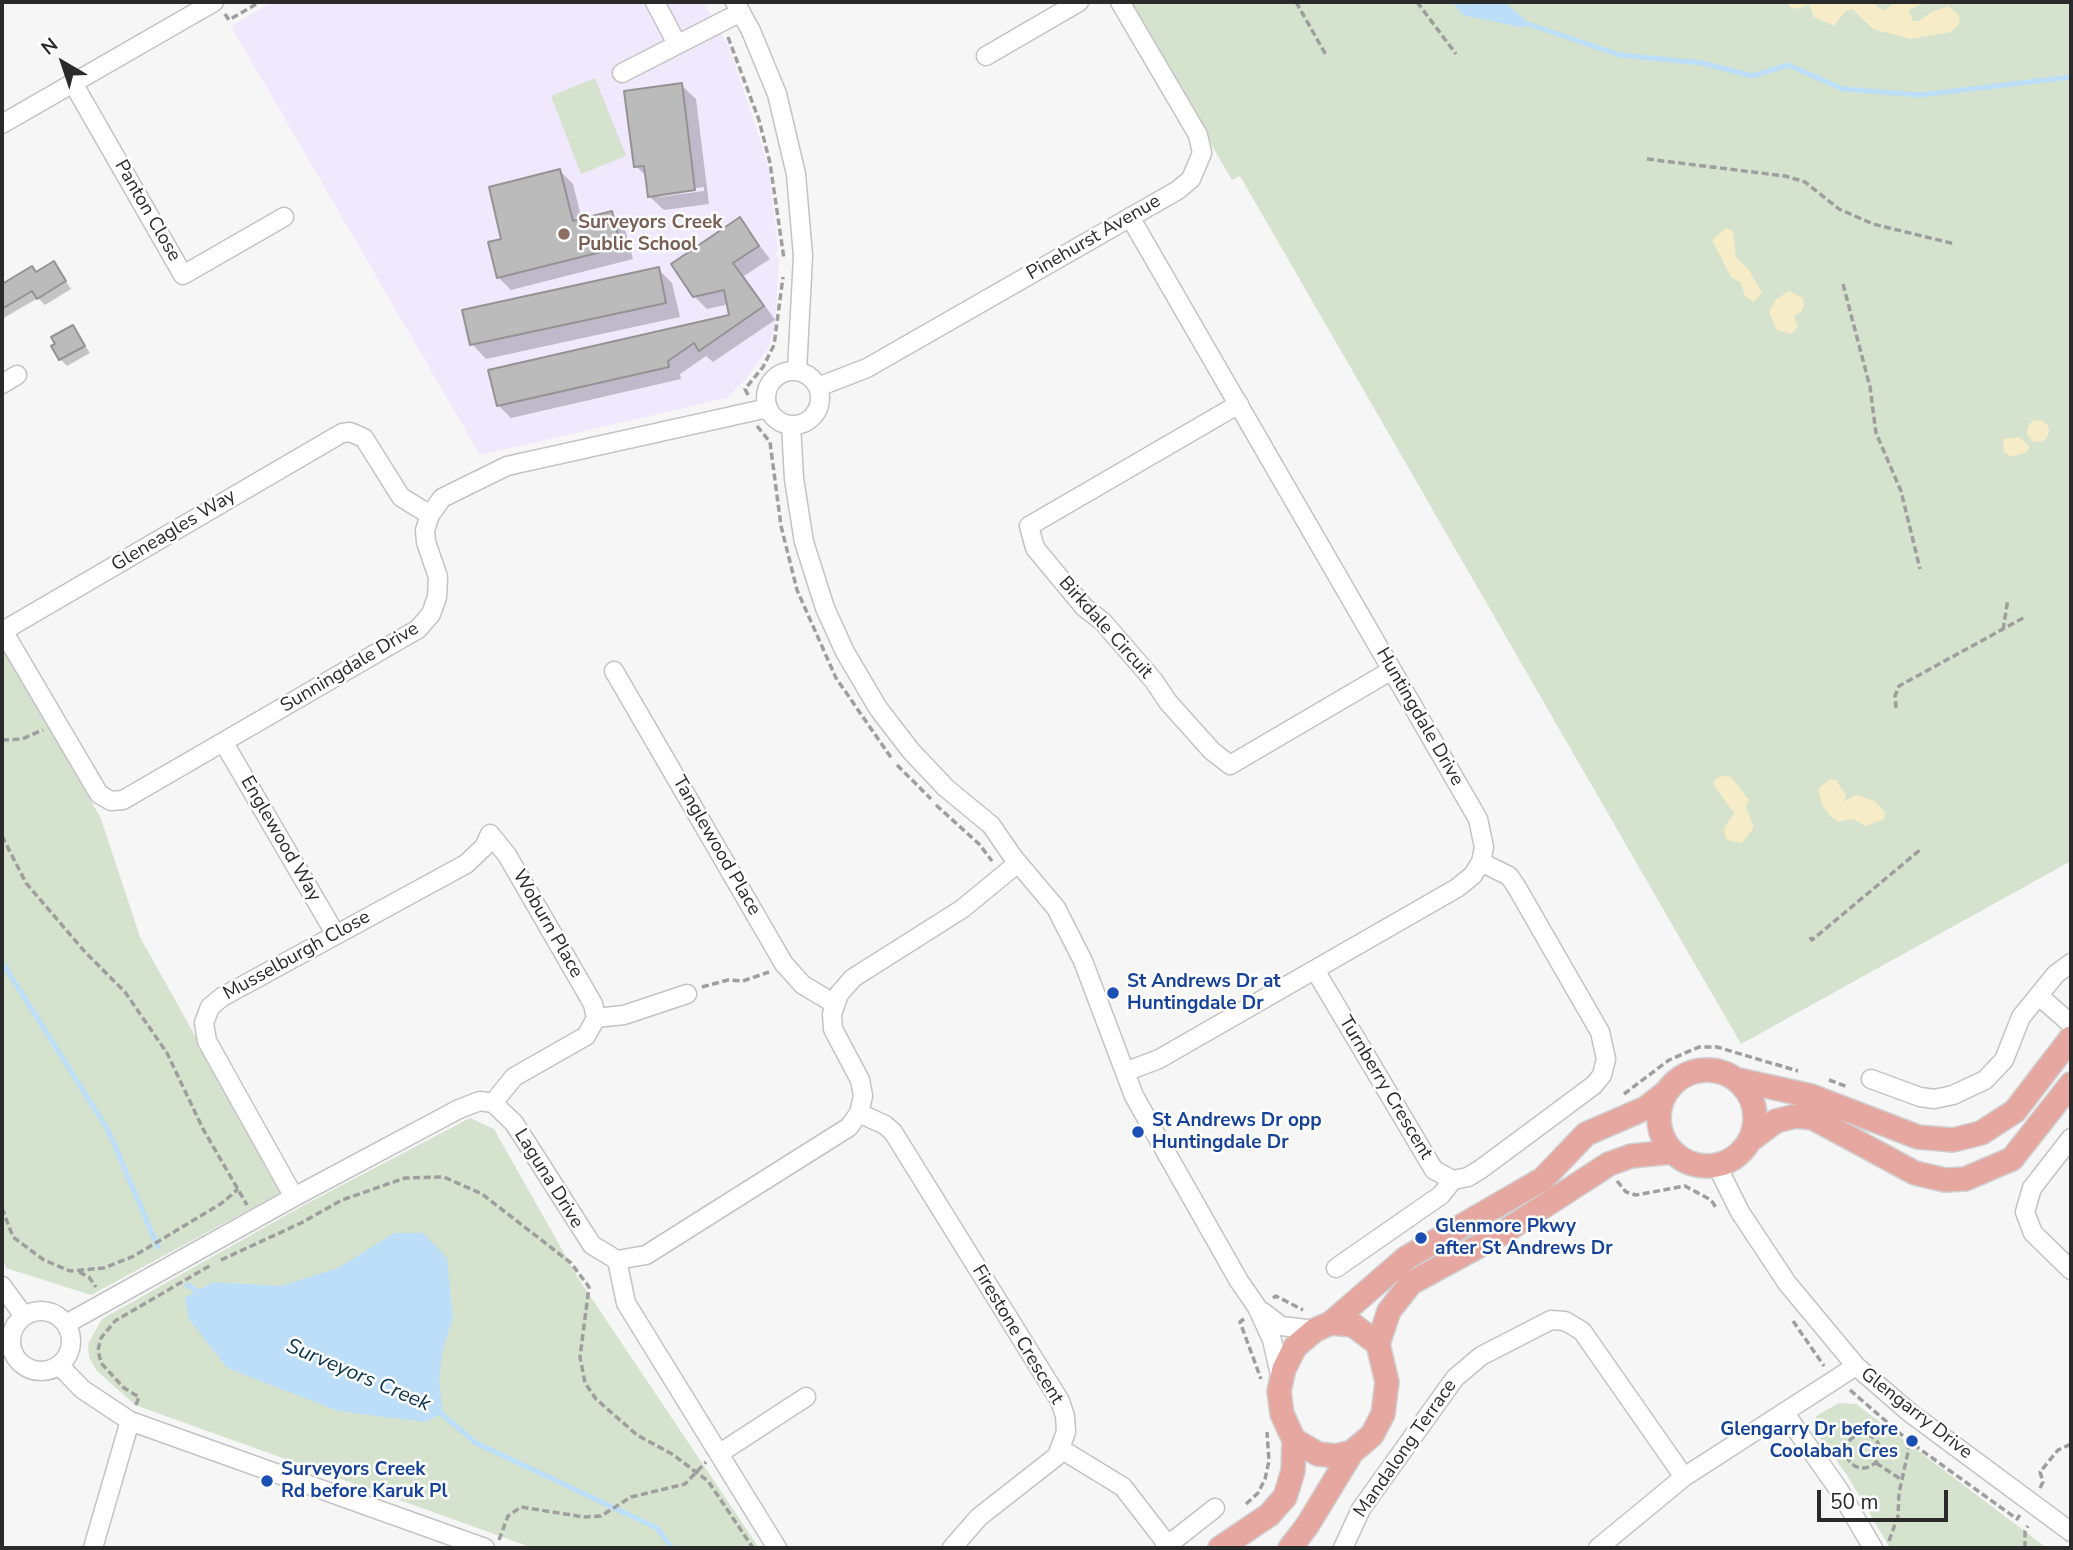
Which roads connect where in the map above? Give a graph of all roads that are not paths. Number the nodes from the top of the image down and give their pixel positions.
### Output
1 (214, 2) edge
2 (655, 2) edge
3 (1079, 2) edge
4 (1120, 2) edge
5 (738, 7) edge
6 (677, 44) junction
7 (986, 56) dead end
8 (622, 73) dead end
9 (73, 83) junction
10 (2, 124) edge
11 (284, 217) dead end
12 (1130, 217) junction
13 (797, 371) junction
14 (818, 387) junction
15 (1239, 404) junction
16 (768, 408) junction
17 (791, 425) junction
18 (430, 514) junction
19 (2, 630) edge
20 (1392, 670) junction
21 (614, 671) dead end
22 (224, 743) junction
23 (490, 834) joint
24 (1481, 862) junction
25 (1018, 863) junction
26 (336, 935) junction
27 (2071, 963) edge
28 (1315, 970) junction
29 (688, 994) road end
30 (2039, 996) junction
31 (835, 1004) junction
32 (596, 1018) junction
33 (2071, 1024) edge
34 (2071, 1038) edge
35 (1125, 1072) junction
36 (1871, 1079) dead end
37 (1739, 1080) junction
38 (2071, 1084) edge
39 (1665, 1093) junction
40 (493, 1103) junction
41 (859, 1113) junction
42 (2071, 1139) edge
43 (1749, 1141) junction
44 (1672, 1152) junction
45 (1717, 1166) junction
46 (1453, 1180) junction
47 (294, 1197) junction
48 (617, 1260) junction
49 (1336, 1268) dead end
50 (2071, 1270) edge
51 (2, 1286) edge
52 (1257, 1307) junction
53 (24, 1316) junction
54 (66, 1324) junction
55 (1323, 1326) junction
56 (1378, 1344) junction
57 (8, 1356) edge
58 (59, 1366) junction
59 (1856, 1366) junction
60 (1281, 1379) junction
61 (807, 1398) dead end
62 (1784, 1412) junction
63 (130, 1421) junction
64 (1294, 1440) junction
65 (1061, 1449) junction
66 (1352, 1452) junction
67 (720, 1453) junction
68 (1684, 1477) junction
69 (1215, 1508) dead end
70 (2071, 1532) edge
71 (1166, 1546) edge
72 (1879, 1546) edge
73 (93, 1548) edge
74 (485, 1548) edge
75 (777, 1548) edge
76 (951, 1548) edge
77 (1220, 1548) edge
78 (1290, 1548) edge
79 (1343, 1548) edge
80 (1598, 1548) edge

1 - 9 street
2 - 6 street
3 - 7 street
4 - 12 street, Pinehurst Avenue
5 - 6 street
5 - 13 street
6 - 8 street
9 - 10 street
9 - 11 street, Panton Close
12 - 14 street, Pinehurst Avenue
12 - 15 street, Huntingdale Drive
13 - 14 street
13 - 16 street
14 - 17 street
15 - 20 street, Huntingdale Drive
15 - 20 street, Birkdale Circuit
16 - 17 street
16 - 18 street
17 - 25 street
18 - 19 street, Gleneagles Way
18 - 22 street, Sunningdale Drive
19 - 22 street, Sunningdale Drive
20 - 24 street, Huntingdale Drive
21 - 31 street, Tanglewood Place
22 - 26 street, Englewood Way
23 - 26 street, Musselburgh Close
23 - 32 street, Woburn Place
24 - 28 street
24 - 46 street
25 - 31 street
25 - 35 street
26 - 47 street, Musselburgh Close
27 - 30 street
28 - 35 street
28 - 46 street, Turnberry Crescent
29 - 32 street
30 - 33 street
30 - 36 street
31 - 41 street
32 - 40 street
34 - 37 main road
35 - 52 street
37 - 39 main road
37 - 43 main road
38 - 43 main road
39 - 44 main road
39 - 55 main road
40 - 47 street
40 - 48 street, Laguna Drive
41 - 48 street
41 - 65 street, Firestone Crescent
42 - 50 street
43 - 45 main road
44 - 45 main road
44 - 56 main road
45 - 59 street, Glengarry Drive
46 - 49 street
47 - 54 street
48 - 67 street
51 - 53 street
52 - 55 street
52 - 60 street
53 - 54 street
53 - 57 street
54 - 58 street
55 - 56 main road
55 - 60 main road
56 - 66 main road
57 - 58 street
58 - 63 street
59 - 62 street
59 - 70 street, Glengarry Drive
60 - 64 main road
61 - 67 street
62 - 68 street
62 - 72 street
63 - 73 street
63 - 74 street
64 - 66 main road
64 - 77 main road
65 - 71 street
65 - 76 street
66 - 78 main road
67 - 75 street
68 - 79 street, Mandalong Terrace
68 - 80 street
69 - 71 street

